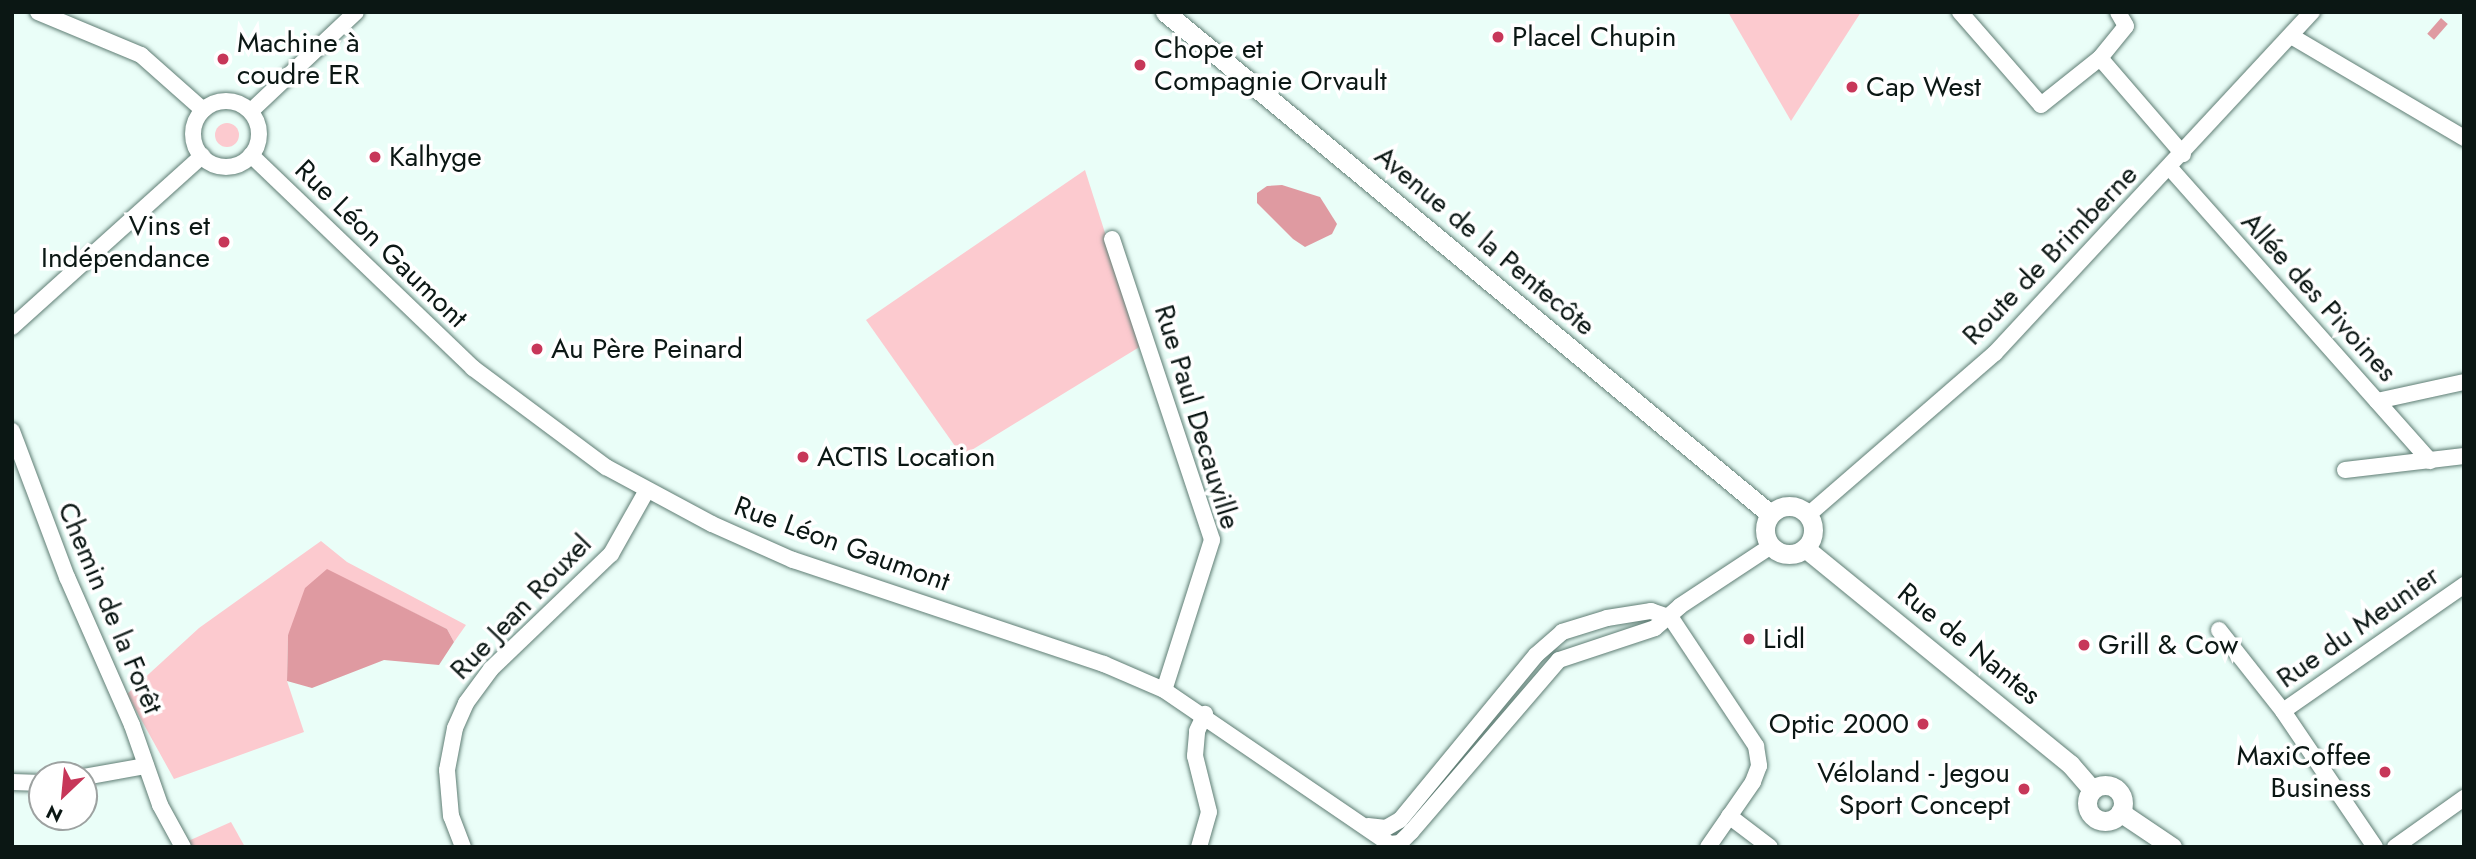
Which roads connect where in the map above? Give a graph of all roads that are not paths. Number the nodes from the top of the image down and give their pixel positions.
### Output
1 (38, 12) edge
2 (356, 12) edge
3 (1165, 12) edge
4 (1960, 12) edge
5 (2118, 12) edge
6 (2306, 14) edge
7 (2291, 36) junction
8 (2099, 58) junction
9 (203, 110) junction
10 (251, 111) junction
11 (2464, 138) edge
12 (2183, 154) junction
13 (251, 155) junction
14 (202, 156) junction
15 (2170, 168) junction
16 (1112, 239) dead end
17 (12, 327) edge
18 (2464, 382) edge
19 (2377, 401) junction
20 (12, 431) edge
21 (2464, 456) edge
22 (2430, 461) junction
23 (2345, 470) dead end
24 (647, 490) junction
25 (1770, 514) junction
26 (1808, 515) junction
27 (1770, 545) junction
28 (1804, 548) junction
29 (2464, 585) edge
30 (1671, 618) junction
31 (1596, 621) junction
32 (2219, 630) dead end
33 (1603, 645) junction
34 (1164, 690) junction
35 (2283, 711) junction
36 (1206, 714) junction
37 (146, 766) junction
38 (98, 775) edge
39 (2464, 798) edge
40 (1729, 816) junction
41 (1391, 839) edge
42 (183, 847) edge
43 (463, 847) edge
44 (1199, 847) edge
45 (1708, 847) edge
46 (1770, 847) edge
47 (2172, 847) edge
48 (2375, 847) edge
49 (2395, 847) edge

1 - 9 street
2 - 10 street
3 - 25 main road, Avenue de la Pentecôte
4 - 8 street
5 - 8 street
6 - 7 street, Route de Brimberne
7 - 11 street
7 - 12 street, Route de Brimberne
8 - 12 street
9 - 10 street
9 - 14 street
10 - 13 street
12 - 15 street, Route de Brimberne
13 - 14 street
13 - 24 street, Rue Léon Gaumont
14 - 17 street
15 - 19 street, Allée des Pivoines
15 - 26 street, Route de Brimberne
16 - 34 street, Rue Paul Decauville
18 - 19 street
19 - 22 street, Allée des Pivoines
20 - 37 street, Chemin de la Forêt
21 - 22 street
22 - 23 street
24 - 34 street, Rue Léon Gaumont
24 - 43 street, Rue Jean Rouxel
25 - 26 main road
25 - 27 main road
26 - 28 main road
27 - 28 main road
27 - 30 street
28 - 47 main road, Rue de Nantes
29 - 35 street, Rue du Meunier
30 - 31 street
30 - 33 street
30 - 40 street
31 - 33 street
31 - 41 street
32 - 35 street, Rue du Meunier
33 - 41 street
34 - 36 street, Rue Léon Gaumont
35 - 48 street, Rue du Meunier
36 - 41 street, Rue Léon Gaumont
36 - 44 street
37 - 38 street
37 - 42 street, Chemin de la Forêt
39 - 49 street
40 - 45 street
40 - 46 street

